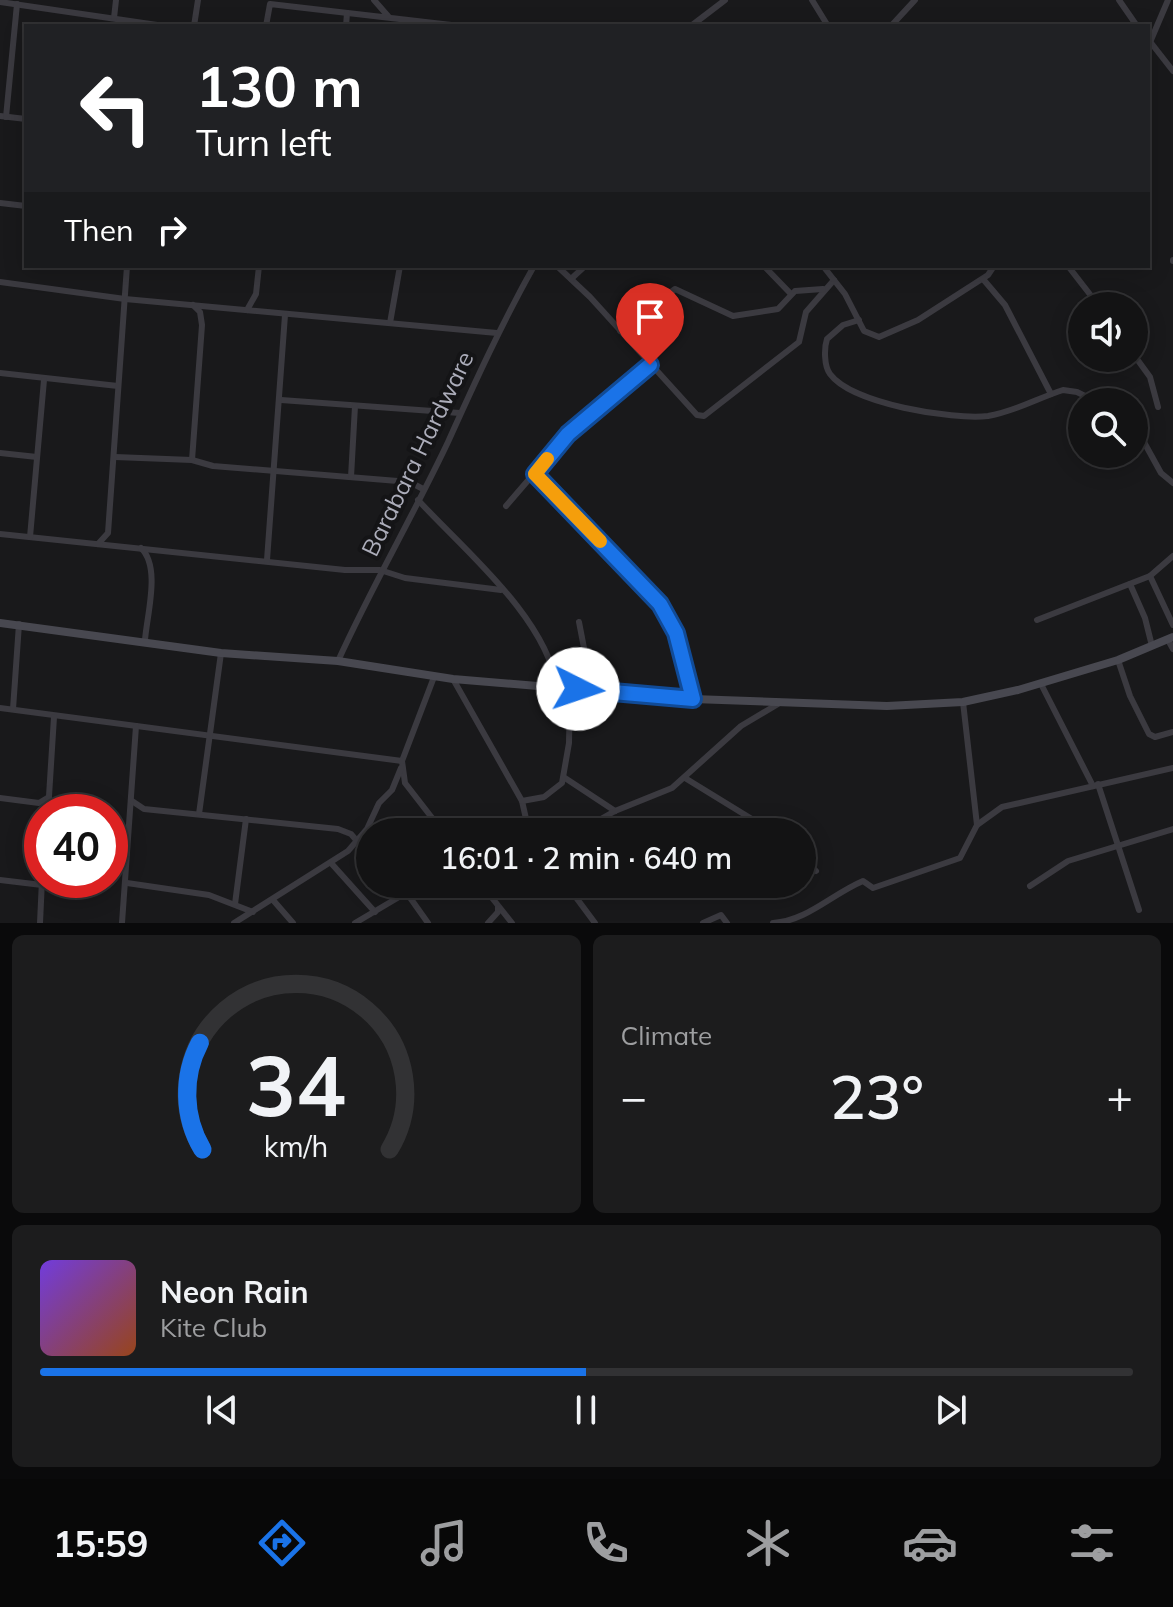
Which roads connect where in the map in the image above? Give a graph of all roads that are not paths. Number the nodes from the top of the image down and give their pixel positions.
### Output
1 (116, 0) edge
2 (198, 0) edge
3 (374, 0) edge
4 (725, 0) edge
5 (812, 0) edge
6 (915, 0) edge
7 (1119, 0) edge
8 (1168, 0) edge
9 (0, 2) edge
10 (17, 2) edge
11 (270, 2) edge
12 (347, 13) junction
13 (388, 16) junction
14 (111, 18) junction
15 (109, 24) edge
16 (151, 24) edge
17 (194, 24) edge
18 (266, 24) edge
19 (346, 24) edge
20 (428, 24) edge
21 (694, 24) edge
22 (827, 24) edge
23 (893, 24) edge
24 (1136, 24) edge
25 (1150, 41) edge
26 (1150, 44) edge
27 (1173, 71) edge
28 (3, 116) edge
29 (24, 119) edge
30 (0, 203) edge
31 (24, 206) edge
32 (127, 268) edge
33 (259, 268) edge
34 (400, 268) edge
35 (533, 268) edge
36 (559, 268) edge
37 (583, 268) edge
38 (766, 268) edge
39 (825, 268) edge
40 (992, 268) edge
41 (1070, 268) edge
42 (571, 279) junction
43 (983, 279) junction
44 (834, 280) junction
45 (0, 282) edge
46 (823, 289) junction
47 (1088, 292) edge
48 (256, 294) junction
49 (791, 294) junction
50 (125, 299) junction
51 (193, 305) junction
52 (213, 307) junction
53 (247, 310) junction
54 (266, 312) junction
55 (285, 315) junction
56 (202, 317) junction
57 (859, 320) junction
58 (390, 323) junction
59 (620, 331) junction
60 (497, 333) junction
61 (650, 365) junction
62 (1146, 372) edge
63 (0, 373) edge
64 (44, 380) junction
65 (118, 386) junction
66 (1068, 393) edge
67 (1051, 394) junction
68 (281, 400) junction
69 (355, 406) junction
70 (1158, 407) dead end
71 (460, 413) junction
72 (1148, 449) edge
73 (0, 453) edge
74 (37, 457) junction
75 (115, 457) junction
76 (192, 460) junction
77 (273, 469) junction
78 (535, 474) junction
79 (351, 477) junction
80 (1173, 483) edge
81 (423, 489) junction
82 (418, 500) junction
83 (506, 506) dead end
84 (108, 533) junction
85 (0, 534) edge
86 (30, 537) junction
87 (98, 544) junction
88 (118, 546) junction
89 (141, 548) junction
90 (165, 551) junction
91 (1173, 556) edge
92 (267, 560) junction
93 (152, 569) junction
94 (380, 570) junction
95 (1150, 576) junction
96 (1130, 584) junction
97 (501, 590) junction
98 (1037, 620) dead end
99 (579, 622) dead end
100 (0, 623) edge
101 (19, 624) junction
102 (1173, 625) edge
103 (1171, 638) edge
104 (145, 640) junction
105 (1152, 646) junction
106 (1173, 649) edge
107 (221, 653) junction
108 (1118, 660) junction
109 (338, 661) junction
110 (434, 677) junction
111 (453, 679) junction
112 (1041, 684) junction
113 (557, 687) junction
114 (574, 689) junction
115 (693, 699) junction
116 (963, 702) junction
117 (778, 704) junction
118 (0, 708) edge
119 (13, 709) junction
120 (54, 717) junction
121 (136, 726) junction
122 (1173, 732) edge
123 (209, 735) junction
124 (402, 764) junction
125 (1173, 768) edge
126 (564, 778) junction
127 (685, 778) junction
128 (1095, 785) junction
129 (49, 794) edge
130 (0, 798) edge
131 (24, 801) edge
132 (132, 801) junction
133 (522, 801) junction
134 (144, 809) junction
135 (615, 811) junction
136 (199, 814) junction
137 (370, 818) edge
138 (432, 818) edge
139 (526, 818) edge
140 (603, 818) edge
141 (750, 818) edge
142 (246, 819) junction
143 (131, 822) junction
144 (977, 825) junction
145 (1173, 829) edge
146 (356, 840) edge
147 (356, 842) edge
148 (1118, 844) junction
149 (331, 863) junction
150 (128, 868) edge
151 (0, 880) edge
152 (24, 881) edge
153 (128, 883) edge
154 (1030, 886) dead end
155 (41, 898) edge
156 (125, 898) edge
157 (397, 898) edge
158 (410, 898) edge
159 (492, 898) edge
160 (576, 898) edge
161 (273, 900) junction
162 (235, 904) junction
163 (497, 904) junction
164 (1139, 910) dead end
165 (253, 912) junction
166 (375, 912) junction
167 (239, 922) edge
168 (40, 923) edge
169 (122, 923) edge
170 (293, 923) edge
171 (355, 923) edge
172 (428, 923) edge
173 (488, 923) edge
174 (512, 923) edge
175 (595, 923) edge
176 (703, 923) edge
177 (727, 923) edge
178 (773, 923) edge

1 - 14 street
2 - 17 street
3 - 13 street
4 - 21 street
5 - 22 street
6 - 23 street
7 - 24 street
8 - 25 street
9 - 10 street
10 - 14 street
10 - 28 street
11 - 12 street
11 - 18 street
12 - 13 street
12 - 19 street
13 - 20 street
14 - 15 street
14 - 16 street
26 - 27 street
28 - 29 street
30 - 31 street
32 - 50 street
33 - 48 street
34 - 58 street
35 - 60 street, Barabara Hardware
36 - 42 street
37 - 42 street
38 - 49 street
39 - 44 street
40 - 43 street
41 - 47 street
42 - 59 street
43 - 57 street
43 - 67 street
44 - 46 street
44 - 57 street
45 - 50 street
46 - 49 street
46 - 61 street
48 - 53 street
48 - 54 street
49 - 59 street
50 - 51 street
50 - 65 street
51 - 52 street
51 - 56 street
52 - 53 street
52 - 56 street
53 - 54 street
54 - 55 street
55 - 58 street
55 - 68 street
56 - 76 street
57 - 67 street
58 - 60 street
59 - 61 street
60 - 71 street, Barabara Hardware
61 - 78 street
62 - 70 street
63 - 64 street
64 - 65 street
64 - 74 street
65 - 75 street
66 - 67 street
68 - 69 street
68 - 77 street
69 - 71 street
69 - 79 street
71 - 81 street, Barabara Hardware
72 - 80 street
73 - 74 street
74 - 86 street
75 - 76 street
75 - 84 street
76 - 77 street
77 - 79 street
77 - 92 street
78 - 83 street
78 - 115 street
79 - 81 street
81 - 82 street, Barabara Hardware
82 - 94 street, Barabara Hardware
82 - 97 street
84 - 87 street
84 - 88 street
85 - 86 street
86 - 87 street
87 - 88 street
88 - 89 street
89 - 90 street
89 - 93 street
90 - 92 street
90 - 93 street
91 - 95 street
92 - 94 street
93 - 104 street
94 - 97 street
94 - 109 street, Barabara Hardware
95 - 96 street
95 - 102 street
96 - 98 street
96 - 105 street
97 - 113 street
99 - 114 street
100 - 101 street
101 - 104 street
101 - 119 street
103 - 105 street
103 - 106 street
104 - 107 street
105 - 108 street
107 - 109 street
107 - 123 street
108 - 112 street
108 - 122 street
109 - 110 street
110 - 111 street
110 - 124 street
111 - 113 street
111 - 133 street
112 - 116 street
112 - 128 street
113 - 114 street
114 - 115 street
114 - 126 street
115 - 117 street
116 - 117 street
116 - 144 street
117 - 127 street
118 - 119 street
119 - 120 street
120 - 121 street
120 - 129 street
121 - 123 street
121 - 132 street
123 - 124 street
123 - 136 street
124 - 137 street
124 - 138 street
125 - 128 street
126 - 133 street
126 - 135 street
127 - 135 street
127 - 141 street
128 - 144 street
128 - 148 street
130 - 131 street
132 - 134 street
132 - 143 street
133 - 139 street
134 - 136 street
134 - 143 street
135 - 140 street
136 - 142 street
142 - 146 street
142 - 162 street
143 - 150 street
144 - 178 street
145 - 148 street
147 - 149 street
148 - 154 street
148 - 164 street
149 - 161 street
149 - 166 street
151 - 152 street
153 - 162 street
155 - 168 street
156 - 169 street
157 - 166 street
158 - 172 street
159 - 163 street
160 - 175 street
161 - 165 street
161 - 170 street
162 - 165 street
163 - 173 street
163 - 174 street
165 - 167 street
166 - 171 street
176 - 177 street

